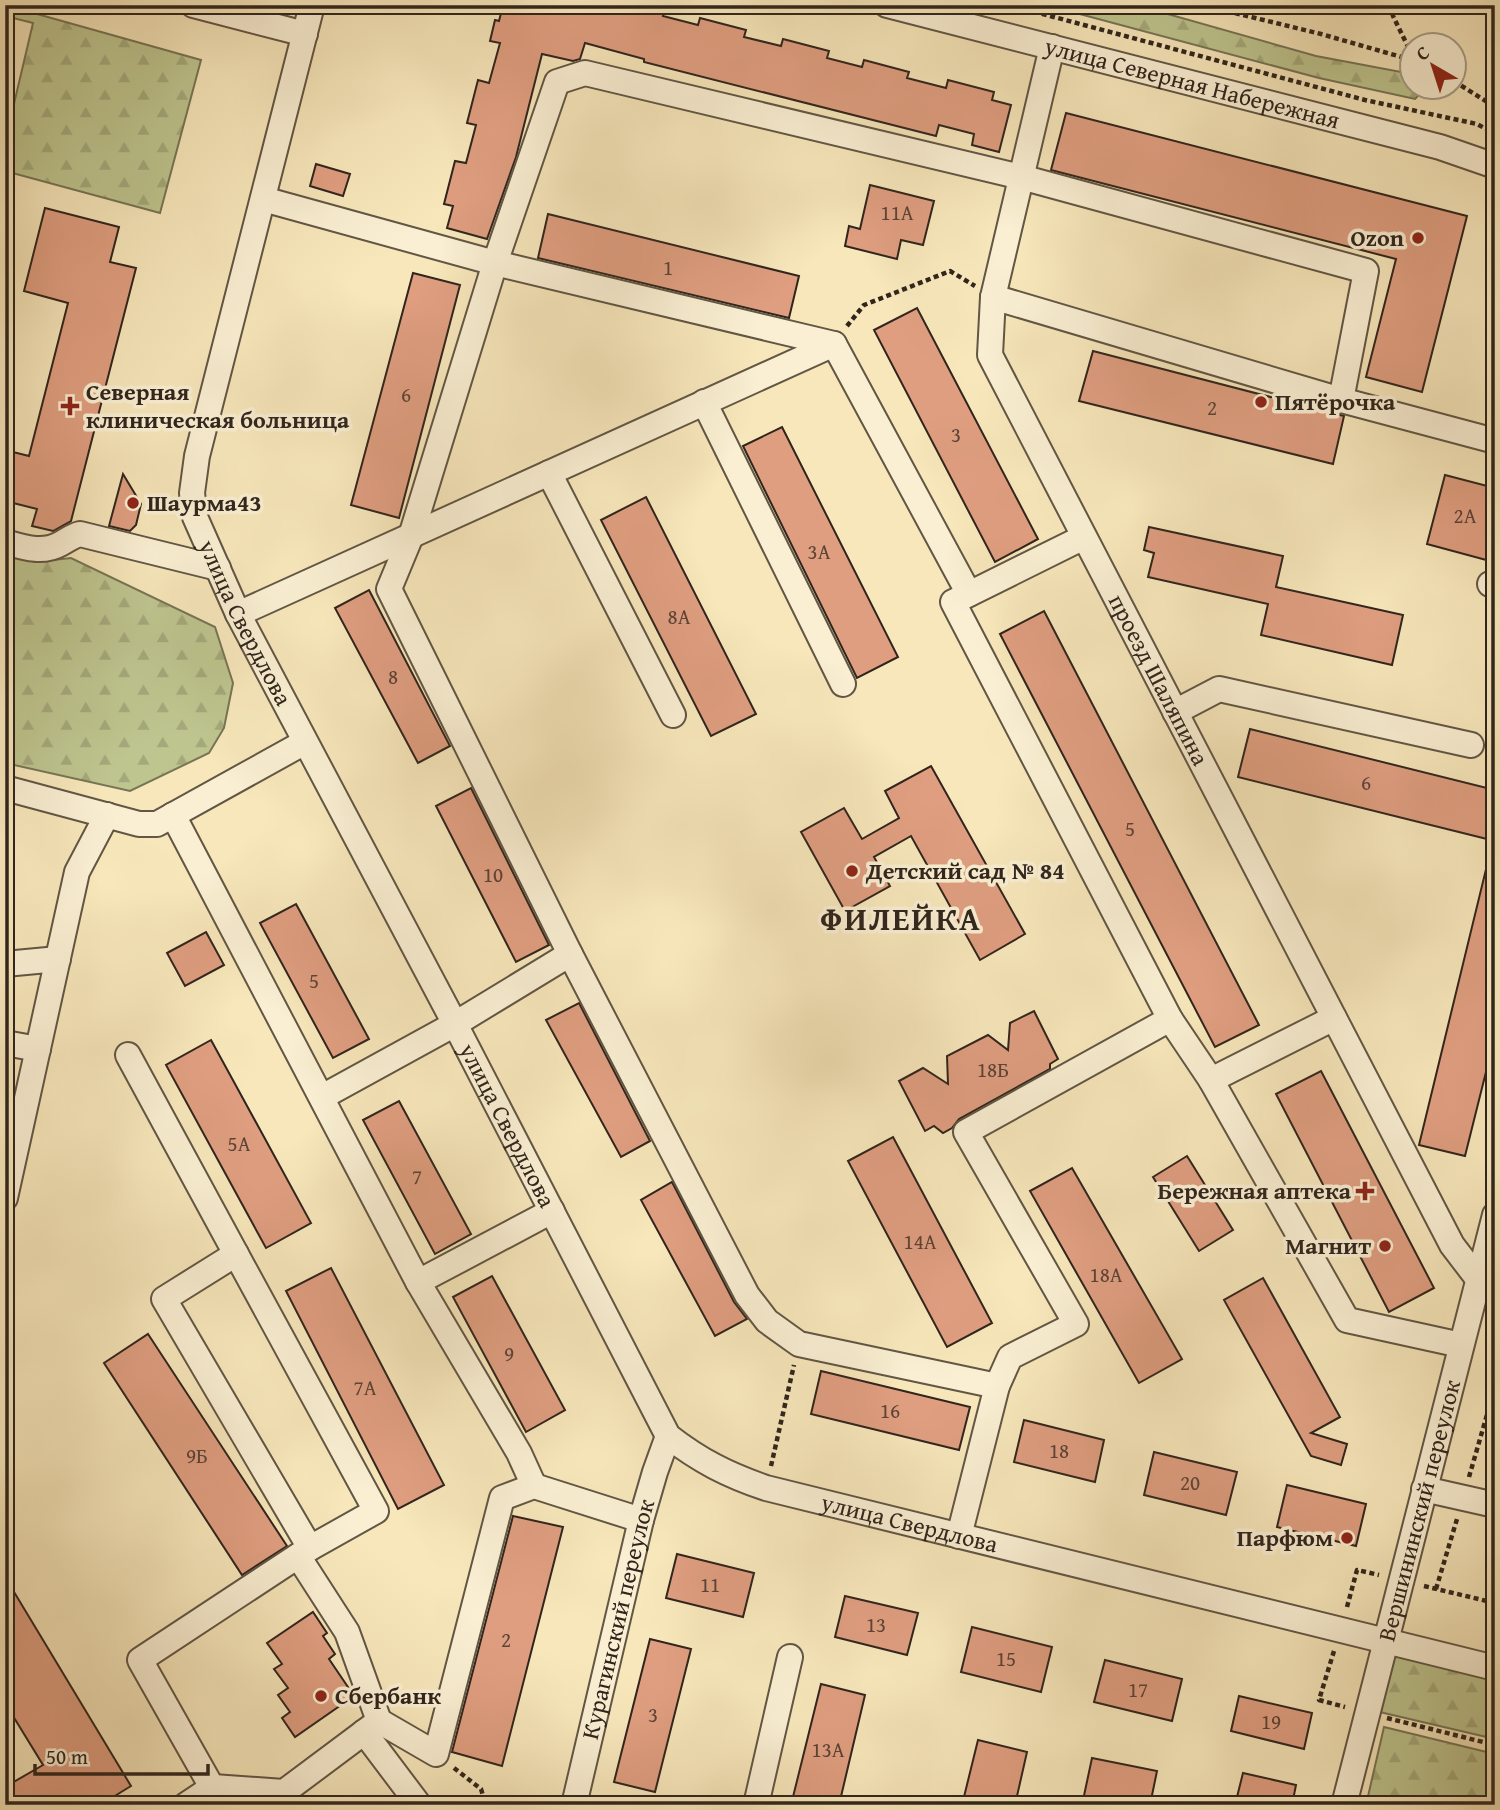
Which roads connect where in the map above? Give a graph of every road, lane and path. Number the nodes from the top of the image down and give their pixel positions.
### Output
1 (192, 5) edge
2 (312, 5) edge
3 (887, 5) edge
4 (1009, 5) edge
5 (1202, 5) edge
6 (1390, 5) edge
7 (1400, 32) edge
8 (305, 34) junction
9 (1052, 47) junction
10 (1398, 54) edge
11 (1468, 90) edge
12 (1495, 107) edge
13 (1495, 134) edge
14 (1495, 166) edge
15 (1021, 177) junction
16 (262, 199) junction
17 (495, 263) junction
18 (993, 296) junction
19 (834, 344) junction
20 (1342, 400) junction
21 (704, 402) junction
22 (1495, 441) edge
23 (549, 473) junction
24 (411, 536) junction
25 (1084, 537) junction
26 (5, 542) edge
27 (218, 568) junction
28 (969, 594) junction
29 (238, 614) junction
30 (844, 684) dead end
31 (1175, 712) junction
32 (673, 715) dead end
33 (305, 742) junction
34 (1471, 745) dead end
35 (5, 788) edge
36 (107, 815) junction
37 (173, 815) junction
38 (570, 954) junction
39 (58, 959) junction
40 (5, 964) edge
41 (1334, 1018) junction
42 (1170, 1019) junction
43 (455, 1024) junction
44 (5, 1043) edge
45 (38, 1049) junction
46 (128, 1055) dead end
47 (1211, 1080) junction
48 (322, 1097) junction
49 (5, 1198) edge
50 (552, 1211) junction
51 (1495, 1215) edge
52 (236, 1254) junction
53 (1478, 1279) junction
54 (418, 1282) junction
55 (799, 1344) junction
56 (1461, 1345) junction
57 (997, 1386) junction
58 (668, 1436) junction
59 (534, 1486) junction
60 (766, 1488) junction
61 (1424, 1489) junction
62 (1495, 1505) edge
63 (641, 1520) junction
64 (959, 1536) junction
65 (304, 1552) junction
66 (1387, 1576) dead end
67 (1416, 1583) dead end
68 (1495, 1603) edge
69 (1346, 1609) dead end
70 (1385, 1641) junction
71 (1336, 1645) dead end
72 (790, 1657) dead end
73 (1495, 1668) edge
74 (1349, 1708) dead end
75 (1375, 1715) dead end
76 (371, 1726) junction
77 (1495, 1745) edge
78 (436, 1754) junction
79 (218, 1796) edge
80 (289, 1798) edge
81 (186, 1805) edge
82 (419, 1805) edge
83 (486, 1805) edge
84 (574, 1805) edge
85 (756, 1805) edge
86 (1344, 1805) edge

1 - 8 street
2 - 8 street, улица Свердлова
3 - 9 street, улица Северная Набережная
4 - 13 path
5 - 10 path
6 - 7 path
8 - 16 street, улица Свердлова
9 - 14 street, улица Северная Набережная
9 - 15 street, проезд Шаляпина
11 - 12 path
15 - 17 street
15 - 18 street, проезд Шаляпина
15 - 20 street
16 - 17 street
16 - 27 street, улица Свердлова
17 - 19 street
17 - 24 street
18 - 19 path
18 - 20 street
18 - 25 street, проезд Шаляпина
19 - 21 street
19 - 28 street
20 - 22 street
21 - 23 street
21 - 30 street
23 - 24 street
23 - 32 street
24 - 29 street
24 - 38 street
25 - 28 street
25 - 31 street, проезд Шаляпина
26 - 27 street
27 - 29 street, улица Свердлова
28 - 42 street
29 - 33 street, улица Свердлова
31 - 34 street
31 - 41 street, проезд Шаляпина
33 - 37 street
33 - 43 street, улица Свердлова
35 - 36 street
36 - 37 street
36 - 39 street
37 - 48 street
38 - 43 street
38 - 55 street
39 - 40 street
39 - 45 street
41 - 47 street
41 - 53 street, проезд Шаляпина
42 - 47 street
42 - 57 street
43 - 48 street
43 - 50 street, улица Свердлова
44 - 45 street
45 - 49 street
46 - 52 street
47 - 56 street
48 - 54 street
50 - 54 street
50 - 58 street, улица Свердлова
51 - 53 street, Вершининский переулок
52 - 65 street
52 - 65 street
53 - 56 street, Вершининский переулок
54 - 59 street
55 - 57 street
55 - 60 path
56 - 61 street, Вершининский переулок
57 - 64 street
58 - 60 street, улица Свердлова
58 - 63 street, Курагинский переулок
59 - 63 street
59 - 78 street
60 - 64 street, улица Свердлова
61 - 62 street
61 - 70 street, Вершининский переулок
63 - 84 street, Курагинский переулок
64 - 70 street, улица Свердлова
65 - 76 street
65 - 79 street
66 - 69 path
67 - 68 path
70 - 73 street, улица Свердлова
70 - 86 street, Вершининский переулок
71 - 74 path
72 - 85 street
75 - 77 path
76 - 78 street
76 - 80 street
76 - 82 street
78 - 83 path
79 - 80 street
79 - 81 street

